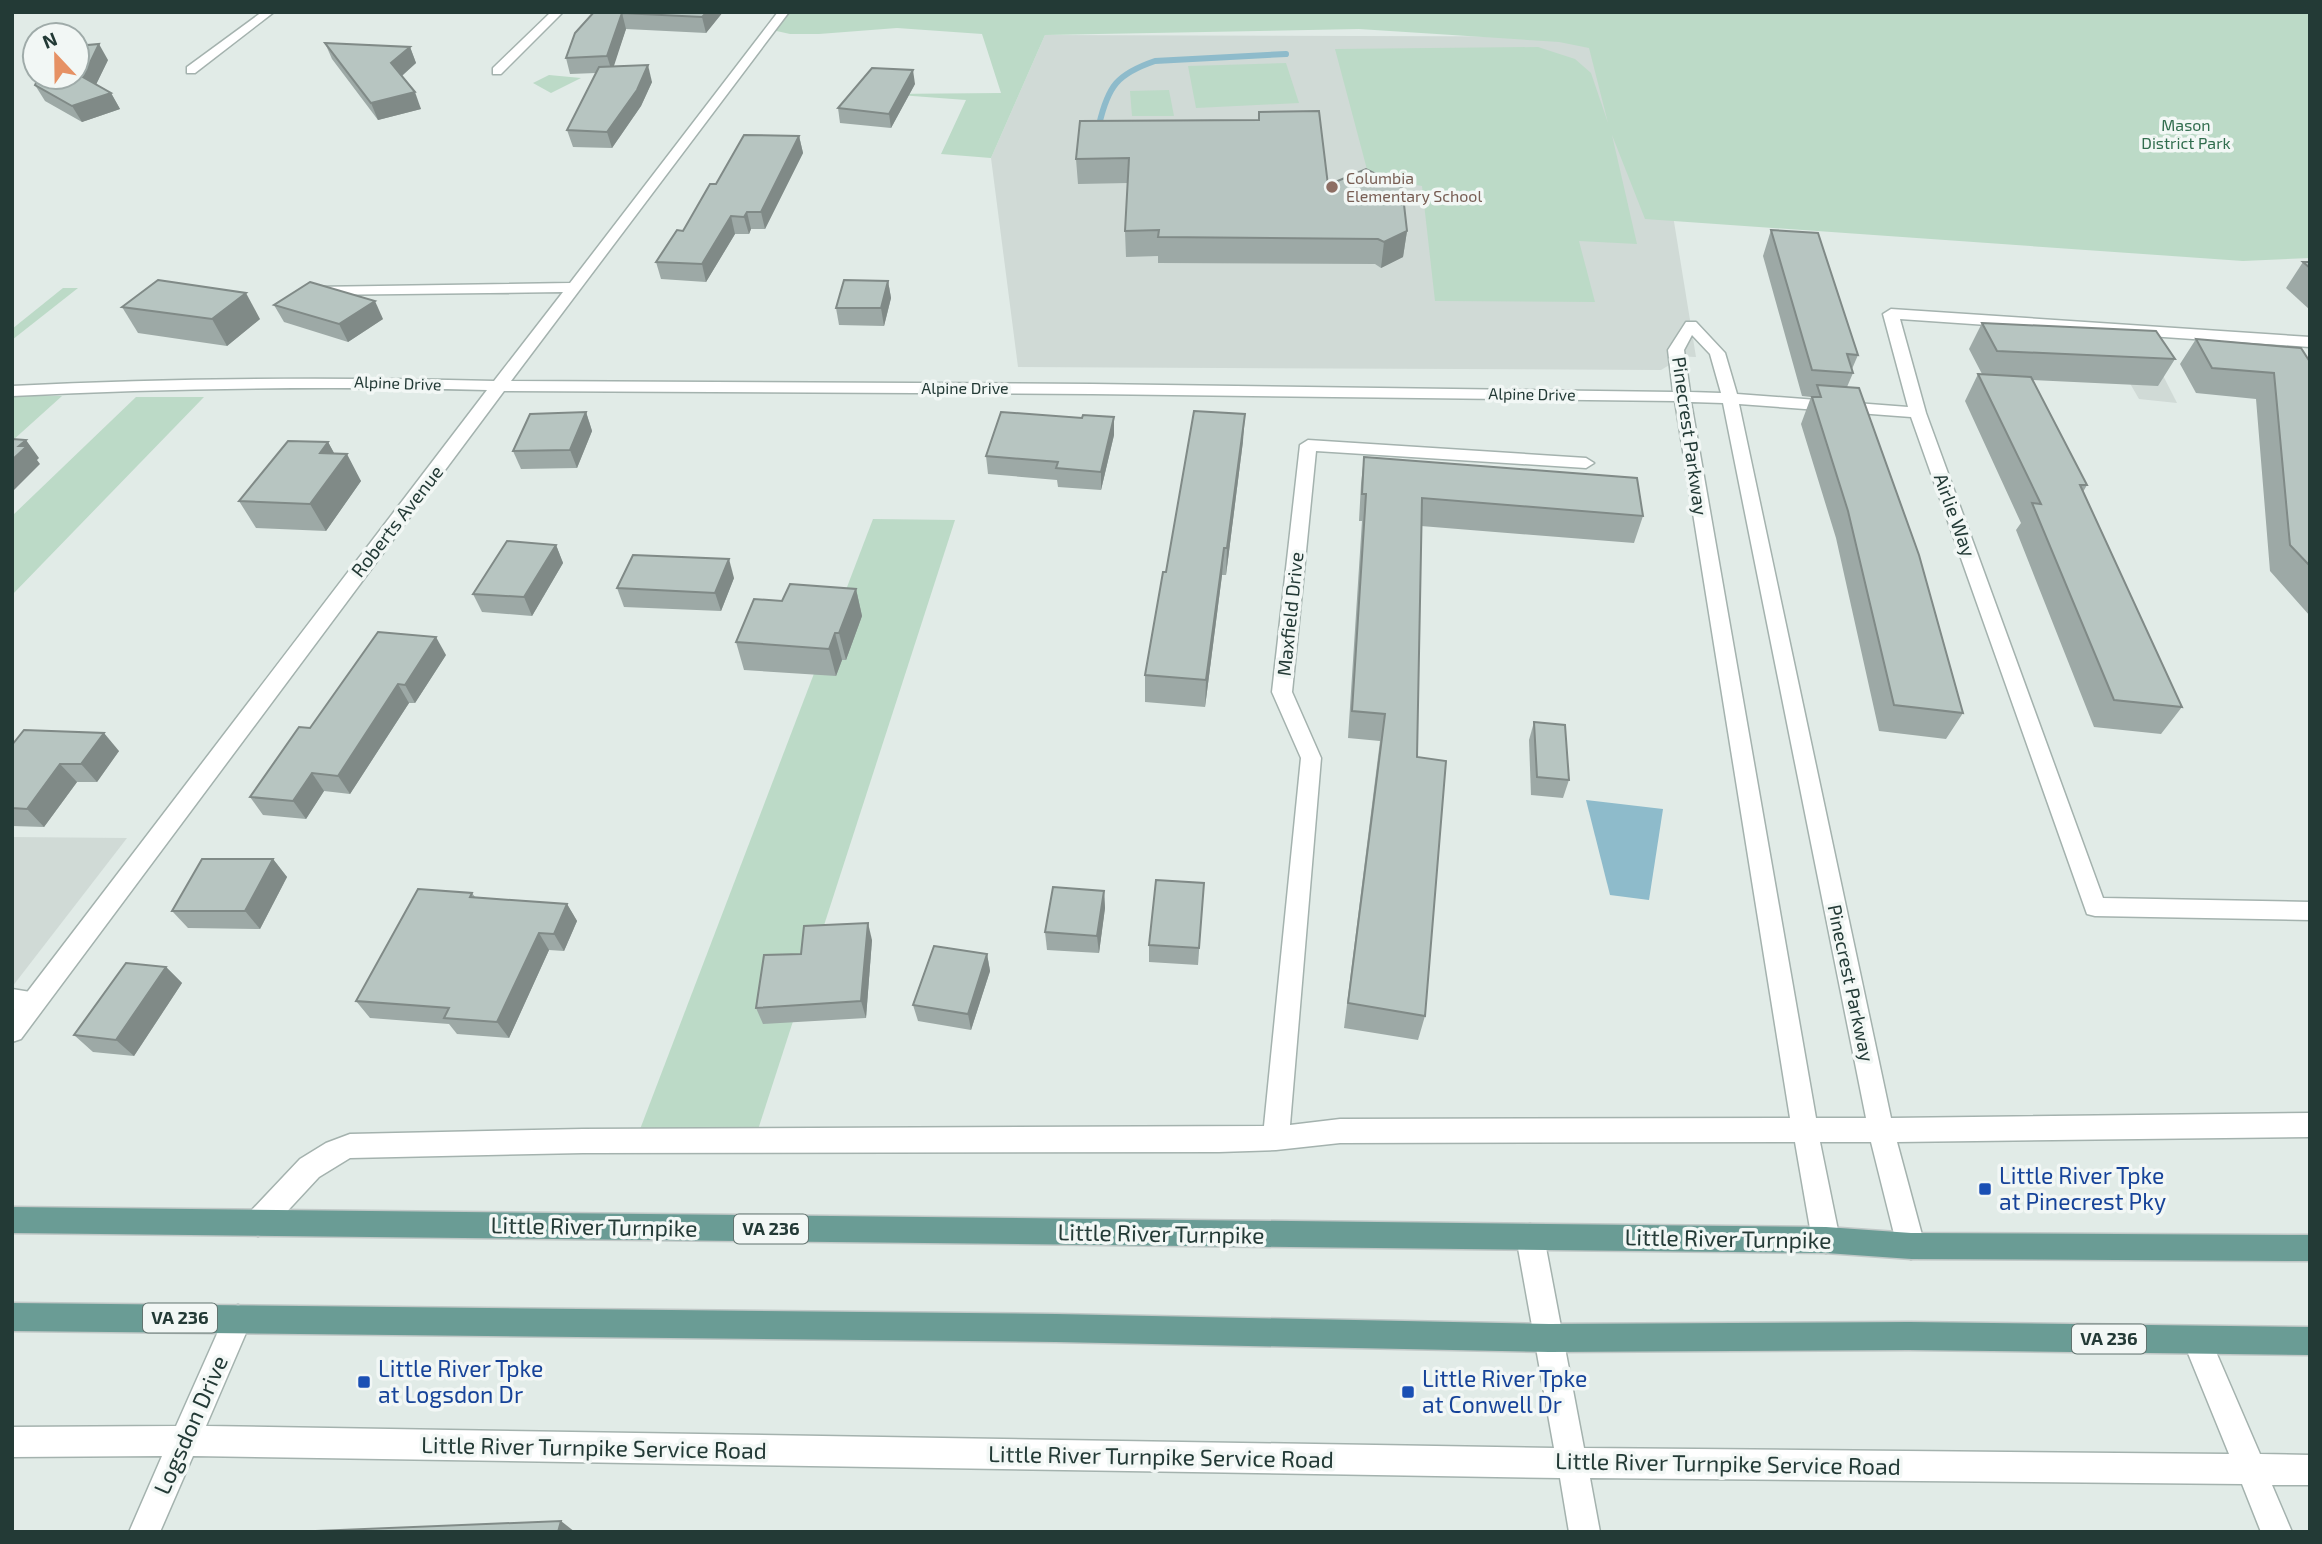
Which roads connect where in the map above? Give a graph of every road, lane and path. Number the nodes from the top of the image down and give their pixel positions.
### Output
1 (270, 12) edge
2 (558, 12) edge
3 (784, 12) edge
4 (191, 70) dead end
5 (496, 71) dead end
6 (573, 287) junction
7 (313, 291) edge
8 (2310, 342) edge
9 (500, 386) junction
10 (12, 391) edge
11 (1682, 397) junction
12 (1730, 398) junction
13 (1918, 412) junction
14 (1586, 463) dead end
15 (2310, 911) edge
16 (23, 1000) edge
17 (12, 1031) edge
18 (2310, 1125) edge
19 (1804, 1130) junction
20 (1881, 1130) junction
21 (1276, 1138) junction
22 (12, 1220) edge
23 (258, 1223) junction
24 (1530, 1237) junction
25 (1826, 1240) junction
26 (1911, 1246) junction
27 (2310, 1248) edge
28 (12, 1317) edge
29 (238, 1319) junction
30 (1549, 1338) junction
31 (2197, 1341) junction
32 (2310, 1341) edge
33 (184, 1441) junction
34 (12, 1442) edge
35 (1573, 1463) junction
36 (2251, 1470) junction
37 (2310, 1470) edge
38 (144, 1532) edge
39 (1585, 1532) edge
40 (2277, 1532) edge

1 - 4 street
2 - 5 street
3 - 6 street, Roberts Avenue
6 - 7 street
6 - 9 street, Roberts Avenue
8 - 13 street, Airlie Way
9 - 10 street, Alpine Drive
9 - 11 street, Alpine Drive
9 - 16 street, Roberts Avenue
11 - 12 street, Alpine Drive
11 - 12 street, Pinecrest Parkway
11 - 19 street, Pinecrest Parkway
12 - 13 street, Alpine Drive
12 - 20 street, Pinecrest Parkway
13 - 15 street, Airlie Way
14 - 21 street, Maxfield Drive
16 - 17 street, Roberts Avenue
18 - 20 street
19 - 20 street
19 - 21 street
19 - 25 street, Pinecrest Parkway
20 - 26 street, Pinecrest Parkway
21 - 23 street
22 - 23 main road, Little River Turnpike / VA 236
23 - 24 main road, Little River Turnpike / VA 236
24 - 25 main road, Little River Turnpike / VA 236
24 - 30 street
25 - 26 main road, Little River Turnpike / VA 236
26 - 27 main road, Little River Turnpike / VA 236
28 - 29 main road, VA 236
29 - 30 main road, VA 236
29 - 33 street, Logsdon Drive
30 - 31 main road, VA 236
30 - 35 street
31 - 32 main road, VA 236
31 - 36 street
33 - 34 street, Little River Turnpike Service Road
33 - 35 street, Little River Turnpike Service Road
33 - 38 street, Logsdon Drive
35 - 36 street, Little River Turnpike Service Road
35 - 39 street
36 - 37 street, Little River Turnpike Service Road
36 - 40 street

